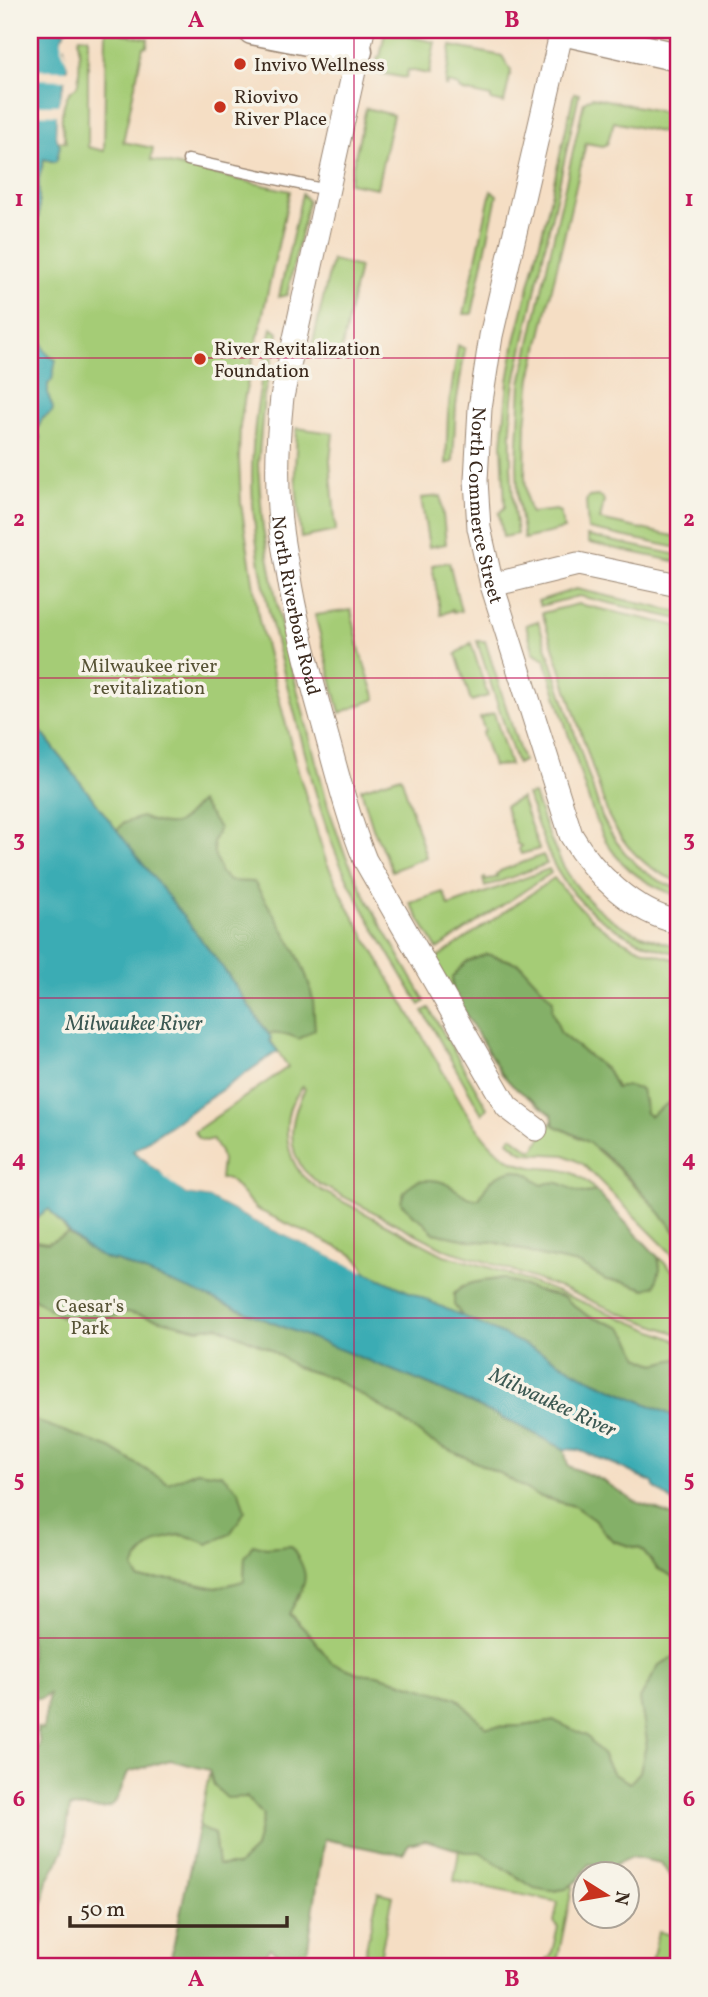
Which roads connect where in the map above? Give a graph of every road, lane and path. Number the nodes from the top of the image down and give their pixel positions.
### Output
1 (252, 30) edge
2 (560, 30) edge
3 (361, 41) edge
4 (678, 57) edge
5 (188, 160) dead end
6 (327, 190) junction
7 (492, 584) junction
8 (678, 585) edge
9 (678, 922) edge
10 (536, 1129) dead end

1 - 3 street
2 - 4 street
2 - 7 street, North Commerce Street
3 - 6 street, North Riverboat Road
5 - 6 lane
6 - 10 street, North Riverboat Road
7 - 8 street
7 - 9 street, North Commerce Street

